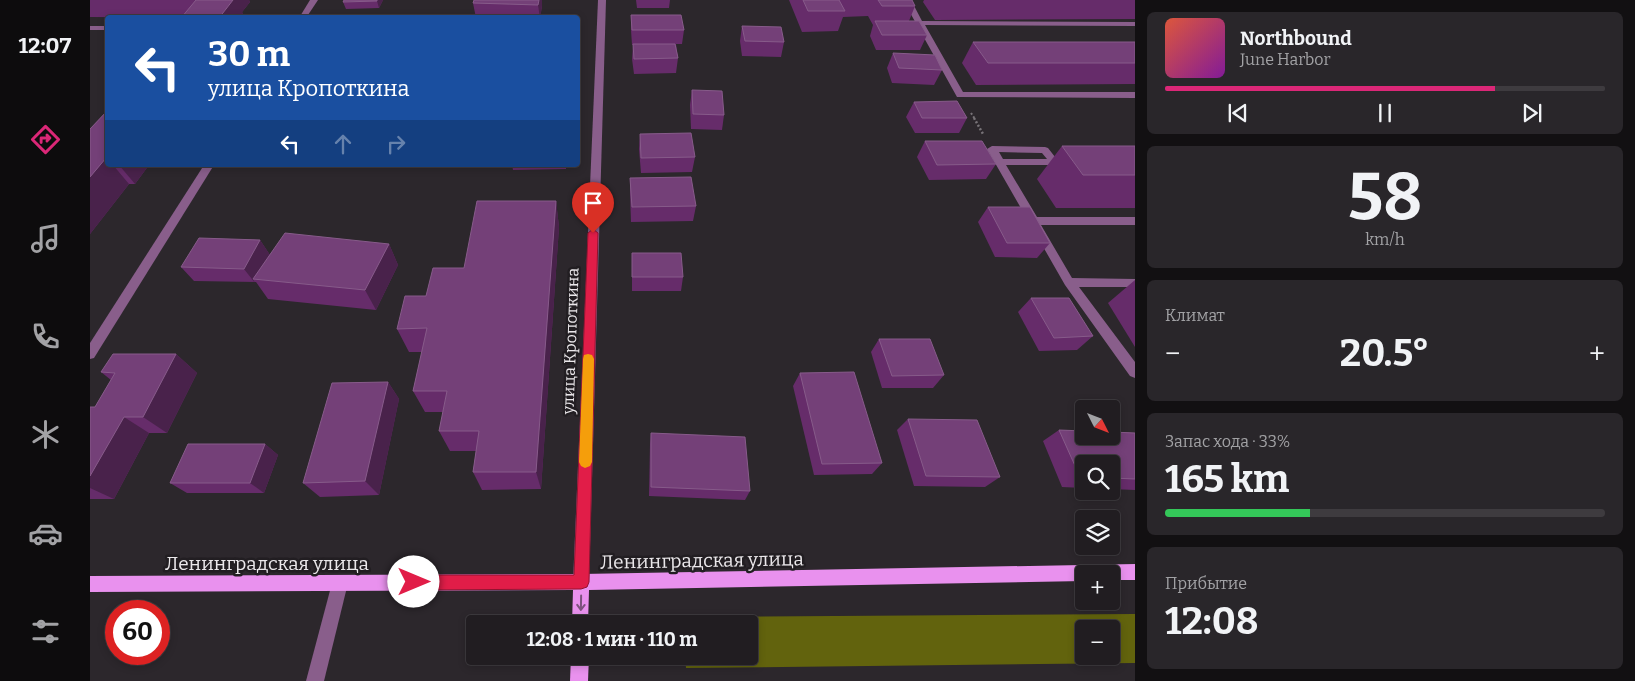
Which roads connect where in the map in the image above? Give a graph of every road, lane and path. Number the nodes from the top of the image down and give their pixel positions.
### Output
1 (314, 0) edge
2 (602, 0) edge
3 (907, 0) edge
4 (304, 15) edge
5 (920, 23) junction
6 (1135, 24) edge
7 (90, 28) edge
8 (105, 28) edge
9 (1135, 95) edge
10 (960, 96) junction
11 (992, 150) junction
12 (1001, 162) junction
13 (208, 167) edge
14 (1033, 221) junction
15 (1135, 221) edge
16 (1069, 282) junction
17 (1135, 283) edge
18 (90, 354) edge
19 (1135, 372) edge
20 (1135, 572) edge
21 (581, 582) junction
22 (340, 583) junction
23 (90, 584) edge
24 (580, 615) edge
25 (580, 665) edge
26 (315, 681) edge
27 (579, 681) edge

1 - 4 street
2 - 21 street, улица Кропоткина
3 - 5 street
5 - 6 street
5 - 10 street
7 - 8 street
9 - 10 street
10 - 11 path
11 - 12 street
11 - 12 street
12 - 14 street
13 - 18 street
14 - 15 street
14 - 16 street
16 - 17 street
16 - 19 street
20 - 21 main road, Ленинградская улица
21 - 22 main road, Ленинградская улица
21 -> 24 main road, улица Кропоткина
22 - 23 main road, Ленинградская улица
22 - 26 street
25 - 27 main road

